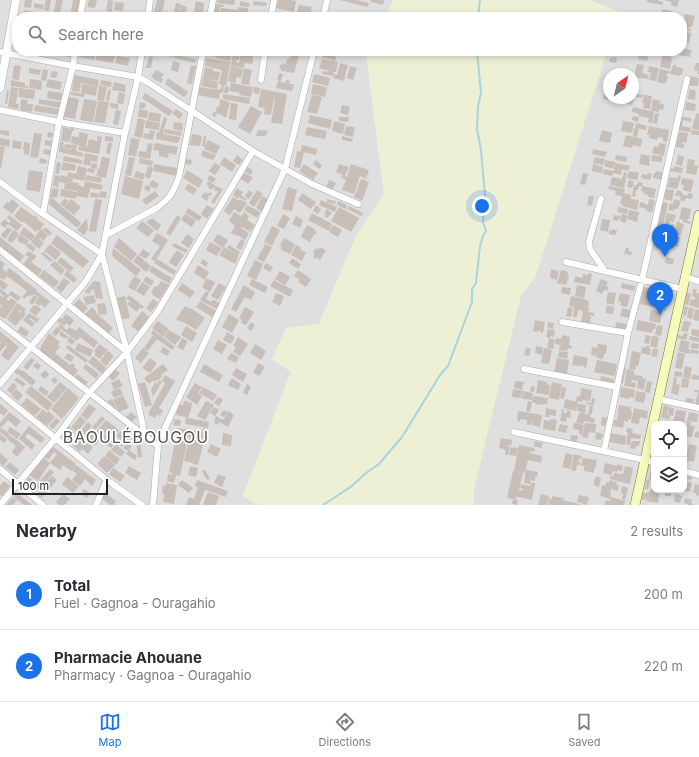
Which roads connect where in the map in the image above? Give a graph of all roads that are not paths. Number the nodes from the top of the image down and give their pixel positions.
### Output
1 (16, 0) edge
2 (83, 0) edge
3 (150, 0) edge
4 (213, 0) edge
5 (274, 0) edge
6 (327, 0) edge
7 (13, 12) edge
8 (81, 12) edge
9 (149, 12) edge
10 (211, 12) edge
11 (272, 12) edge
12 (323, 12) edge
13 (12, 16) edge
14 (3, 52) edge
15 (23, 56) edge
16 (74, 56) edge
17 (141, 56) edge
18 (202, 56) edge
19 (264, 56) edge
20 (313, 56) edge
21 (73, 66) junction
22 (138, 77) junction
23 (687, 79) dead end
24 (260, 80) dead end
25 (0, 88) edge
26 (0, 110) edge
27 (192, 111) junction
28 (59, 122) junction
29 (124, 133) junction
30 (253, 151) junction
31 (285, 169) junction
32 (0, 182) edge
33 (601, 199) dead end
34 (358, 204) dead end
35 (43, 214) junction
36 (699, 219) edge
37 (106, 235) junction
38 (0, 250) edge
39 (102, 254) junction
40 (566, 262) dead end
41 (605, 271) junction
42 (685, 277) junction
43 (642, 280) junction
44 (699, 280) edge
45 (682, 289) junction
46 (67, 304) junction
47 (562, 322) dead end
48 (0, 323) edge
49 (628, 333) junction
50 (31, 348) junction
51 (127, 352) junction
52 (524, 369) dead end
53 (0, 384) edge
54 (617, 387) junction
55 (89, 393) junction
56 (0, 394) edge
57 (658, 399) junction
58 (699, 408) edge
59 (514, 432) dead end
60 (144, 436) junction
61 (55, 439) junction
62 (158, 446) junction
63 (604, 451) junction
64 (649, 461) edge
65 (0, 469) edge
66 (687, 472) edge
67 (699, 475) edge
68 (107, 480) junction
69 (18, 484) junction
70 (0, 505) edge
71 (43, 505) edge
72 (96, 505) edge
73 (142, 505) edge
74 (153, 505) edge
75 (635, 505) edge

1 - 7 street
2 - 8 street
3 - 9 street
4 - 10 street
5 - 11 street
6 - 12 street
13 - 14 street
14 - 25 street
15 - 21 street
16 - 21 street
17 - 22 street
18 - 27 street
19 - 24 street
20 - 31 street
21 - 22 street
21 - 28 street
22 - 27 street
22 - 29 street
23 - 43 street
26 - 28 street
27 - 30 street
27 - 37 street
28 - 29 street
28 - 35 street
29 - 37 street
30 - 31 street
30 - 51 street
31 - 34 street
31 - 62 street
32 - 35 street
33 - 41 street
35 - 39 street
36 - 42 main road
37 - 39 street
38 - 46 street
39 - 46 street
39 - 51 street
40 - 41 street
41 - 43 street
42 - 44 street
42 - 45 main road
43 - 45 street
43 - 49 street
45 - 57 main road
46 - 50 street
46 - 51 street
47 - 49 street
48 - 50 street
49 - 54 street
50 - 53 street
50 - 55 street
51 - 55 street
51 - 60 street
52 - 54 street
54 - 63 street
55 - 60 street
55 - 61 street
56 - 61 street
57 - 58 street
57 - 64 main road
59 - 63 street
60 - 62 street
61 - 68 street
61 - 69 street
62 - 74 street
63 - 64 street
64 - 75 main road
65 - 69 street
66 - 67 street
68 - 72 street
68 - 73 street
69 - 70 street
69 - 71 street

